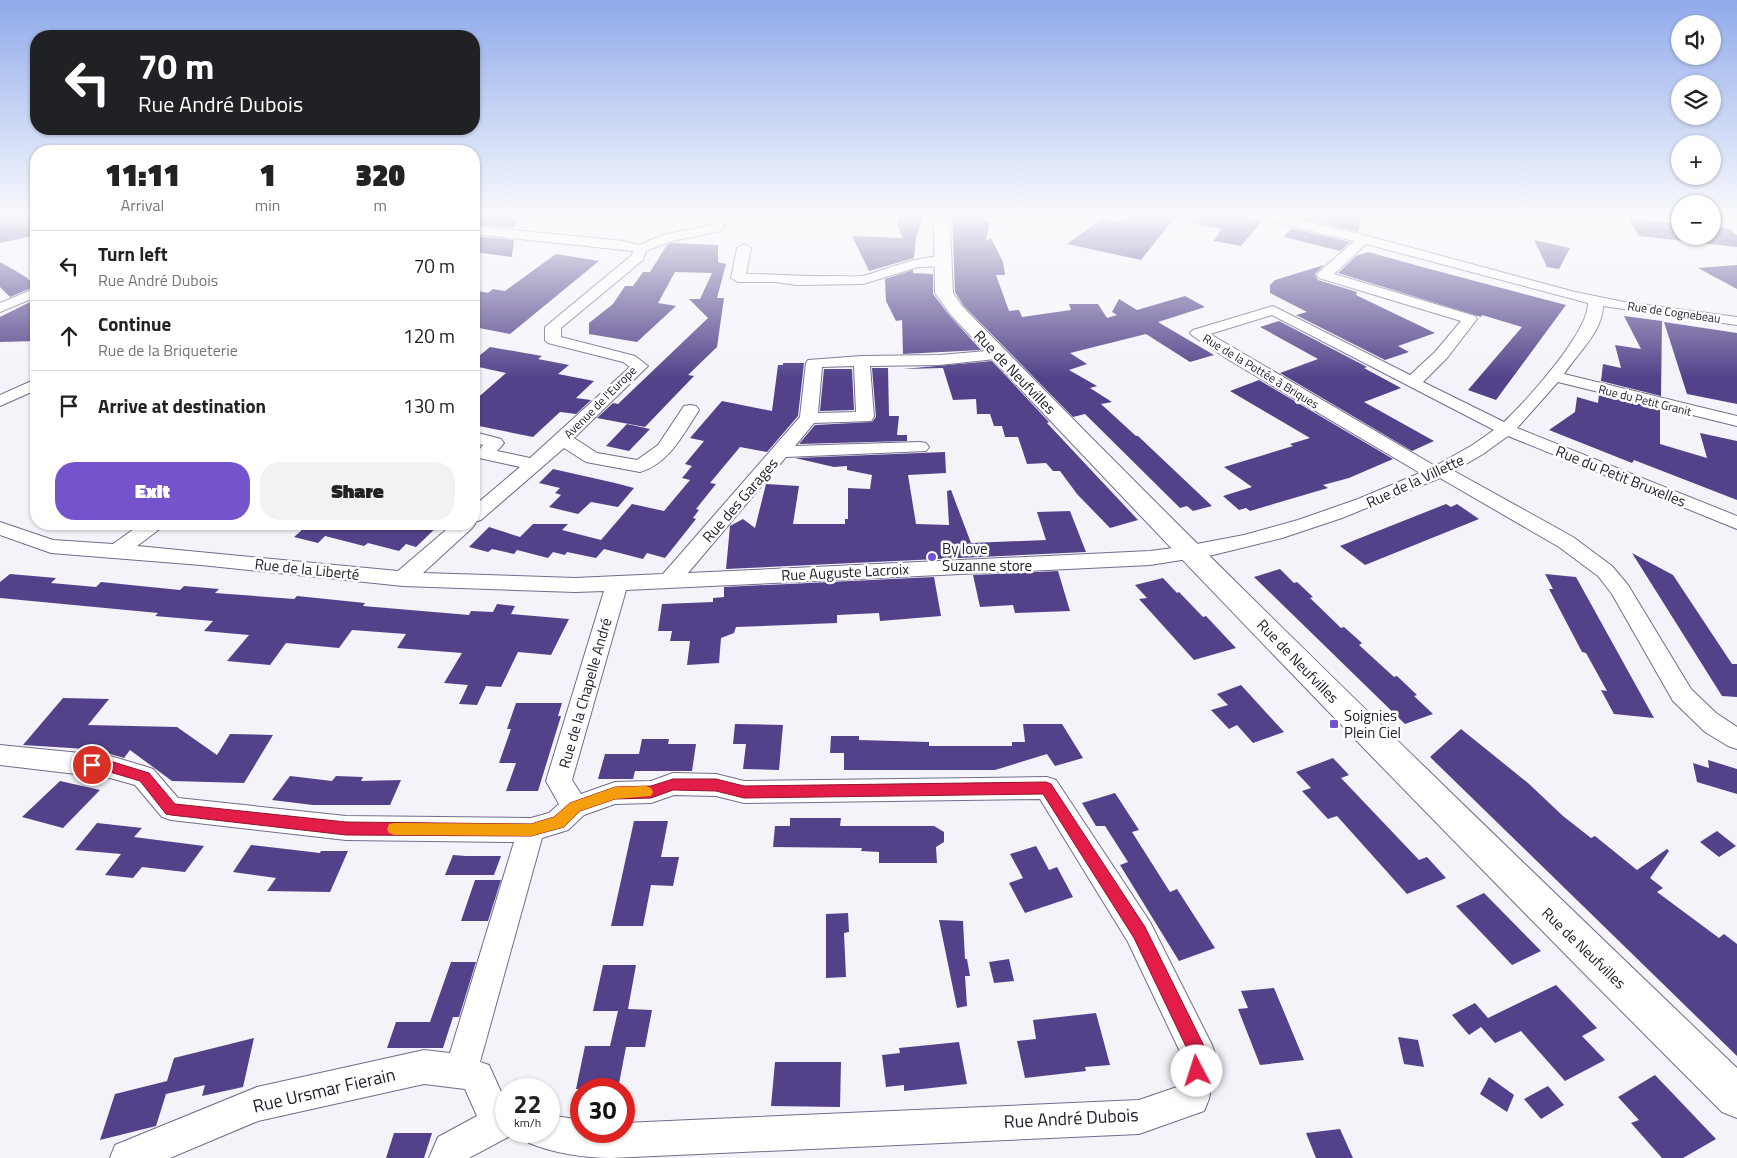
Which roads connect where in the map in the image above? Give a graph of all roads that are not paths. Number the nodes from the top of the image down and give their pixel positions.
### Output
1 (623, 269) edge
2 (740, 269) edge
3 (898, 269) edge
4 (944, 269) edge
5 (1331, 269) edge
6 (1476, 269) edge
7 (30, 295) edge
8 (1595, 301) junction
9 (0, 308) edge
10 (1737, 321) edge
11 (999, 355) junction
12 (862, 361) junction
13 (1554, 376) junction
14 (1413, 382) junction
15 (30, 387) edge
16 (0, 401) edge
17 (690, 410) dead end
18 (809, 418) junction
19 (1737, 421) edge
20 (1505, 429) junction
21 (480, 438) edge
22 (563, 439) junction
23 (920, 447) dead end
24 (781, 452) junction
25 (532, 464) junction
26 (1438, 472) junction
27 (480, 511) edge
28 (1737, 523) edge
29 (0, 528) edge
30 (146, 530) edge
31 (458, 530) edge
32 (116, 552) junction
33 (1192, 554) junction
34 (403, 579) junction
35 (669, 581) junction
36 (617, 583) junction
37 (1737, 739) edge
38 (0, 755) edge
39 (555, 820) junction
40 (461, 1071) junction
41 (1737, 1097) edge
42 (495, 1112) edge
43 (495, 1128) edge
44 (560, 1134) edge
45 (128, 1158) edge
46 (447, 1158) edge

1 - 22 street, Avenue de l'Europe
2 - 3 street
4 - 11 main road, Rue de Neufvilles
5 - 14 street
6 - 8 street, Rue de Cognebeau
7 - 9 street
8 - 10 street, Rue de Cognebeau
8 - 13 street, Rue de la Villette
11 - 12 street
11 - 33 main road, Rue de Neufvilles
12 - 18 street
12 - 18 street
13 - 19 street, Rue du Petit Granit
13 - 20 street, Rue de la Villette
14 - 20 street, Rue de la Pottée à Briques
14 - 26 street, Rue de la Pottée à Briques
15 - 16 street
17 - 22 street
18 - 24 street, Rue des Garages
20 - 26 street, Rue de la Villette
20 - 28 street, Rue du Petit Bruxelles
21 - 25 street
22 - 25 street, Avenue de l'Europe
23 - 24 street
24 - 35 street, Rue des Garages
25 - 27 street, Avenue de l'Europe
26 - 33 street, Rue de la Villette
26 - 37 street
29 - 32 street, Rue de la Liberté
30 - 32 street
31 - 34 street
32 - 34 street, Rue de la Liberté
33 - 35 street, Rue Auguste Lacroix
33 - 41 main road, Rue de Neufvilles
34 - 36 street, Rue de la Liberté
35 - 36 street, Rue Auguste Lacroix
36 - 39 street, Rue de la Chapelle André
38 - 39 street
39 - 40 street
39 - 44 street, Rue André Dubois
40 - 42 street, Rue Ursmar Fierain
40 - 45 street, Rue Ursmar Fierain
43 - 46 street

